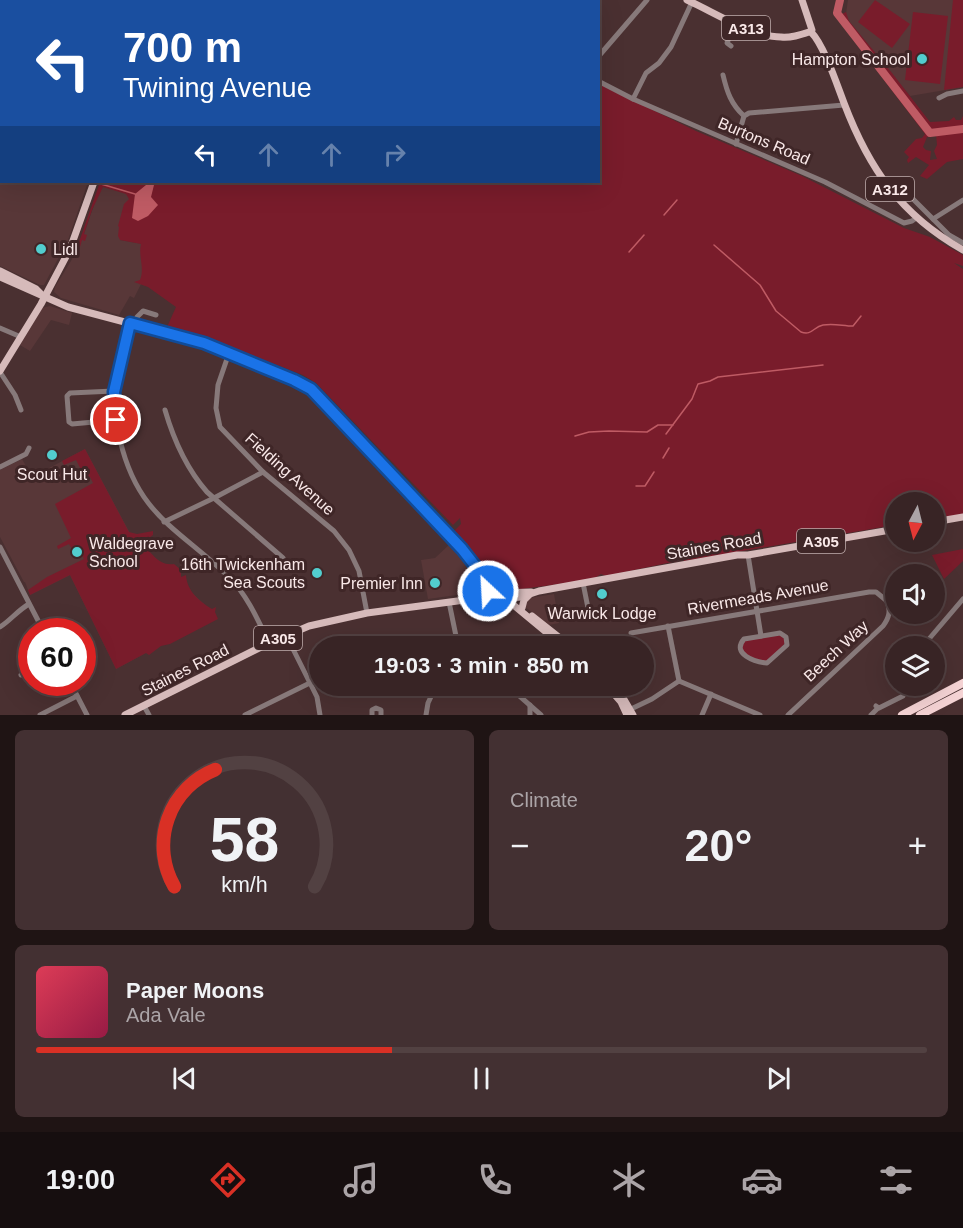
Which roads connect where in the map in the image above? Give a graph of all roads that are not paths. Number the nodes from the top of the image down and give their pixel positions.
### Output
1 (647, 0) edge
2 (802, 0) edge
3 (690, 1) edge
4 (735, 22) junction
5 (810, 31) junction
6 (731, 46) dead end
7 (600, 55) edge
8 (723, 75) dead end
9 (600, 82) edge
10 (963, 91) edge
11 (939, 98) dead end
12 (633, 99) junction
13 (844, 105) junction
14 (744, 116) junction
15 (736, 144) junction
16 (94, 183) edge
17 (887, 185) junction
18 (963, 200) edge
19 (916, 218) junction
20 (933, 219) junction
21 (963, 243) edge
22 (963, 250) edge
23 (0, 271) edge
24 (0, 277) edge
25 (44, 297) junction
26 (156, 315) dead end
27 (132, 324) junction
28 (0, 328) edge
29 (21, 337) junction
30 (229, 353) junction
31 (0, 372) edge
32 (114, 392) junction
33 (21, 410) dead end
34 (165, 410) dead end
35 (116, 420) junction
36 (33, 458) dead end
37 (0, 460) edge
38 (2, 467) edge
39 (263, 472) junction
40 (214, 498) junction
41 (963, 517) edge
42 (945, 520) edge
43 (164, 522) junction
44 (885, 531) edge
45 (0, 547) edge
46 (748, 555) junction
47 (283, 558) dead end
48 (482, 574) junction
49 (487, 581) junction
50 (583, 583) junction
51 (533, 594) junction
52 (483, 595) junction
53 (503, 595) junction
54 (963, 598) edge
55 (885, 599) edge
56 (465, 600) junction
57 (449, 602) junction
58 (29, 604) junction
59 (522, 608) junction
60 (588, 608) dead end
61 (757, 610) junction
62 (367, 613) junction
63 (36, 618) edge
64 (885, 621) edge
65 (669, 626) junction
66 (0, 627) edge
67 (550, 633) junction
68 (631, 633) dead end
69 (286, 635) junction
70 (456, 636) edge
71 (553, 636) edge
72 (555, 636) edge
73 (762, 636) junction
74 (931, 636) edge
75 (269, 643) junction
76 (309, 681) edge
77 (679, 681) junction
78 (309, 683) edge
79 (963, 683) edge
80 (963, 693) edge
81 (711, 694) junction
82 (77, 696) joint
83 (316, 696) edge
84 (431, 696) edge
85 (520, 696) edge
86 (616, 696) edge
87 (619, 696) edge
88 (903, 696) edge
89 (530, 705) junction
90 (144, 706) junction
91 (629, 713) edge
92 (40, 715) edge
93 (87, 715) edge
94 (125, 715) edge
95 (149, 715) edge
96 (245, 715) edge
97 (320, 715) edge
98 (372, 715) edge
99 (381, 715) edge
100 (426, 715) edge
101 (530, 715) edge
102 (541, 715) edge
103 (702, 715) edge
104 (760, 715) edge
105 (788, 715) edge
106 (871, 715) edge
107 (902, 715) edge
108 (920, 715) edge

1 - 7 street
2 - 5 main road, A312
3 - 4 main road, A313
3 - 12 street
4 - 5 main road, A313
4 - 6 street
5 - 13 main road, A312
8 - 14 street
9 - 12 street, Burtons Road
10 - 11 street
12 - 15 street, Burtons Road
13 - 14 street
13 - 17 main road, A312
14 - 15 street
15 - 19 street, Burtons Road
16 - 25 main road
17 - 19 main road, A312
17 - 20 street
18 - 20 street
19 - 22 main road, A312
20 - 21 street
23 - 25 main road
24 - 25 main road
25 - 27 main road
25 - 29 main road
26 - 27 street
27 - 30 main road
27 - 32 street
28 - 29 street
29 - 31 main road
30 - 39 street, Fielding Avenue
30 - 48 main road
31 - 33 street
32 - 35 street
32 - 35 street
34 - 40 street
35 - 43 street
36 - 38 street
37 - 38 street
39 - 40 street
39 - 62 street, Fielding Avenue
40 - 43 street
40 - 47 street
41 - 42 main road
43 - 75 street
44 - 46 main road, Staines Road / A305
45 - 58 street
46 - 50 main road, Staines Road / A305
46 - 61 street
48 - 49 main road
48 - 53 main road
49 - 52 main road
49 - 53 main road
50 - 51 main road, Staines Road / A305
50 - 60 street
51 - 53 main road, Staines Road / A305
51 - 59 main road
52 - 53 main road, Staines Road / A305
52 - 56 main road, Staines Road / A305
53 - 56 main road, Staines Road / A305
53 - 59 main road
53 - 67 main road
54 - 74 street
55 - 61 street, Rivermeads Avenue
56 - 57 main road, Staines Road / A305
57 - 62 main road, Staines Road / A305
57 - 70 street
58 - 63 street
58 - 66 street
59 - 67 main road
61 - 65 street, Rivermeads Avenue
61 - 73 street
62 - 69 main road, Staines Road / A305
64 - 105 street, Beech Way
65 - 68 street, Rivermeads Avenue
65 - 77 street
67 - 71 main road
67 - 72 main road
69 - 75 main road, Staines Road / A305
69 - 76 street
73 - 73 street
75 - 90 main road, Staines Road / A305
77 - 81 street
77 - 91 street
78 - 96 street
79 - 107 highway
80 - 108 highway
81 - 103 street
81 - 104 street
82 - 92 street
82 - 93 street
83 - 97 street
84 - 100 street
85 - 89 street
86 - 91 main road
87 - 91 main road
88 - 106 street
89 - 101 street
89 - 102 street
90 - 94 main road, Staines Road / A305
90 - 95 street
98 - 99 street

